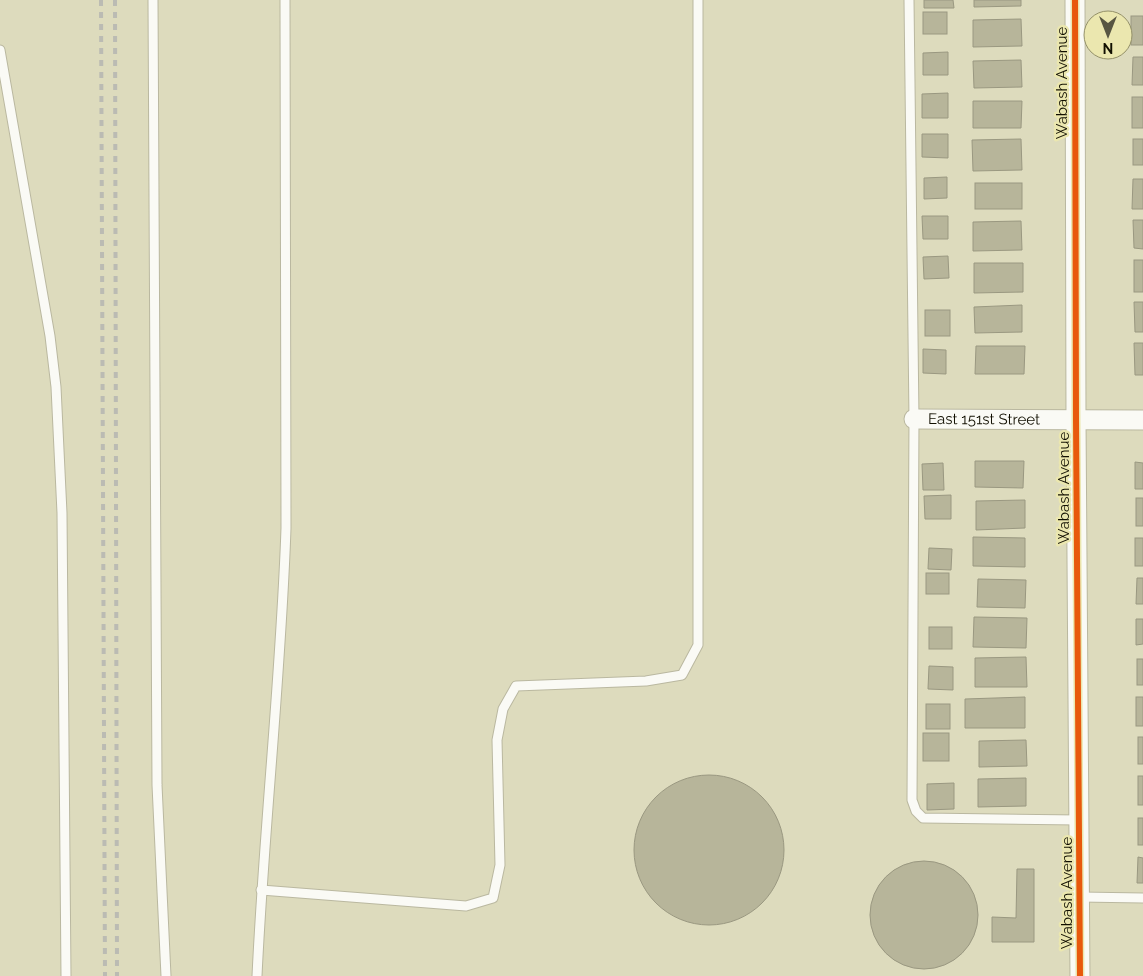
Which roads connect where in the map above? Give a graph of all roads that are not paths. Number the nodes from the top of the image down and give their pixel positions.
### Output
1 (153, 0) edge
2 (285, 0) edge
3 (698, 0) edge
4 (909, 0) edge
5 (1075, 0) edge
6 (0, 50) edge
7 (914, 419) junction
8 (1076, 420) junction
9 (1143, 420) edge
10 (1079, 820) junction
11 (261, 890) junction
12 (1080, 897) junction
13 (1143, 898) edge
14 (66, 976) edge
15 (166, 976) edge
16 (258, 976) edge
17 (1080, 976) edge

1 - 15 lane
2 - 11 lane
3 - 11 lane
4 - 7 lane
5 - 8 street, Wabash Avenue
6 - 14 lane
7 - 8 street, East 151st Street
7 - 10 lane
8 - 9 street, East 151st Street
8 - 10 street, Wabash Avenue
10 - 12 street, Wabash Avenue
11 - 16 lane
12 - 13 lane
12 - 17 street, Wabash Avenue

